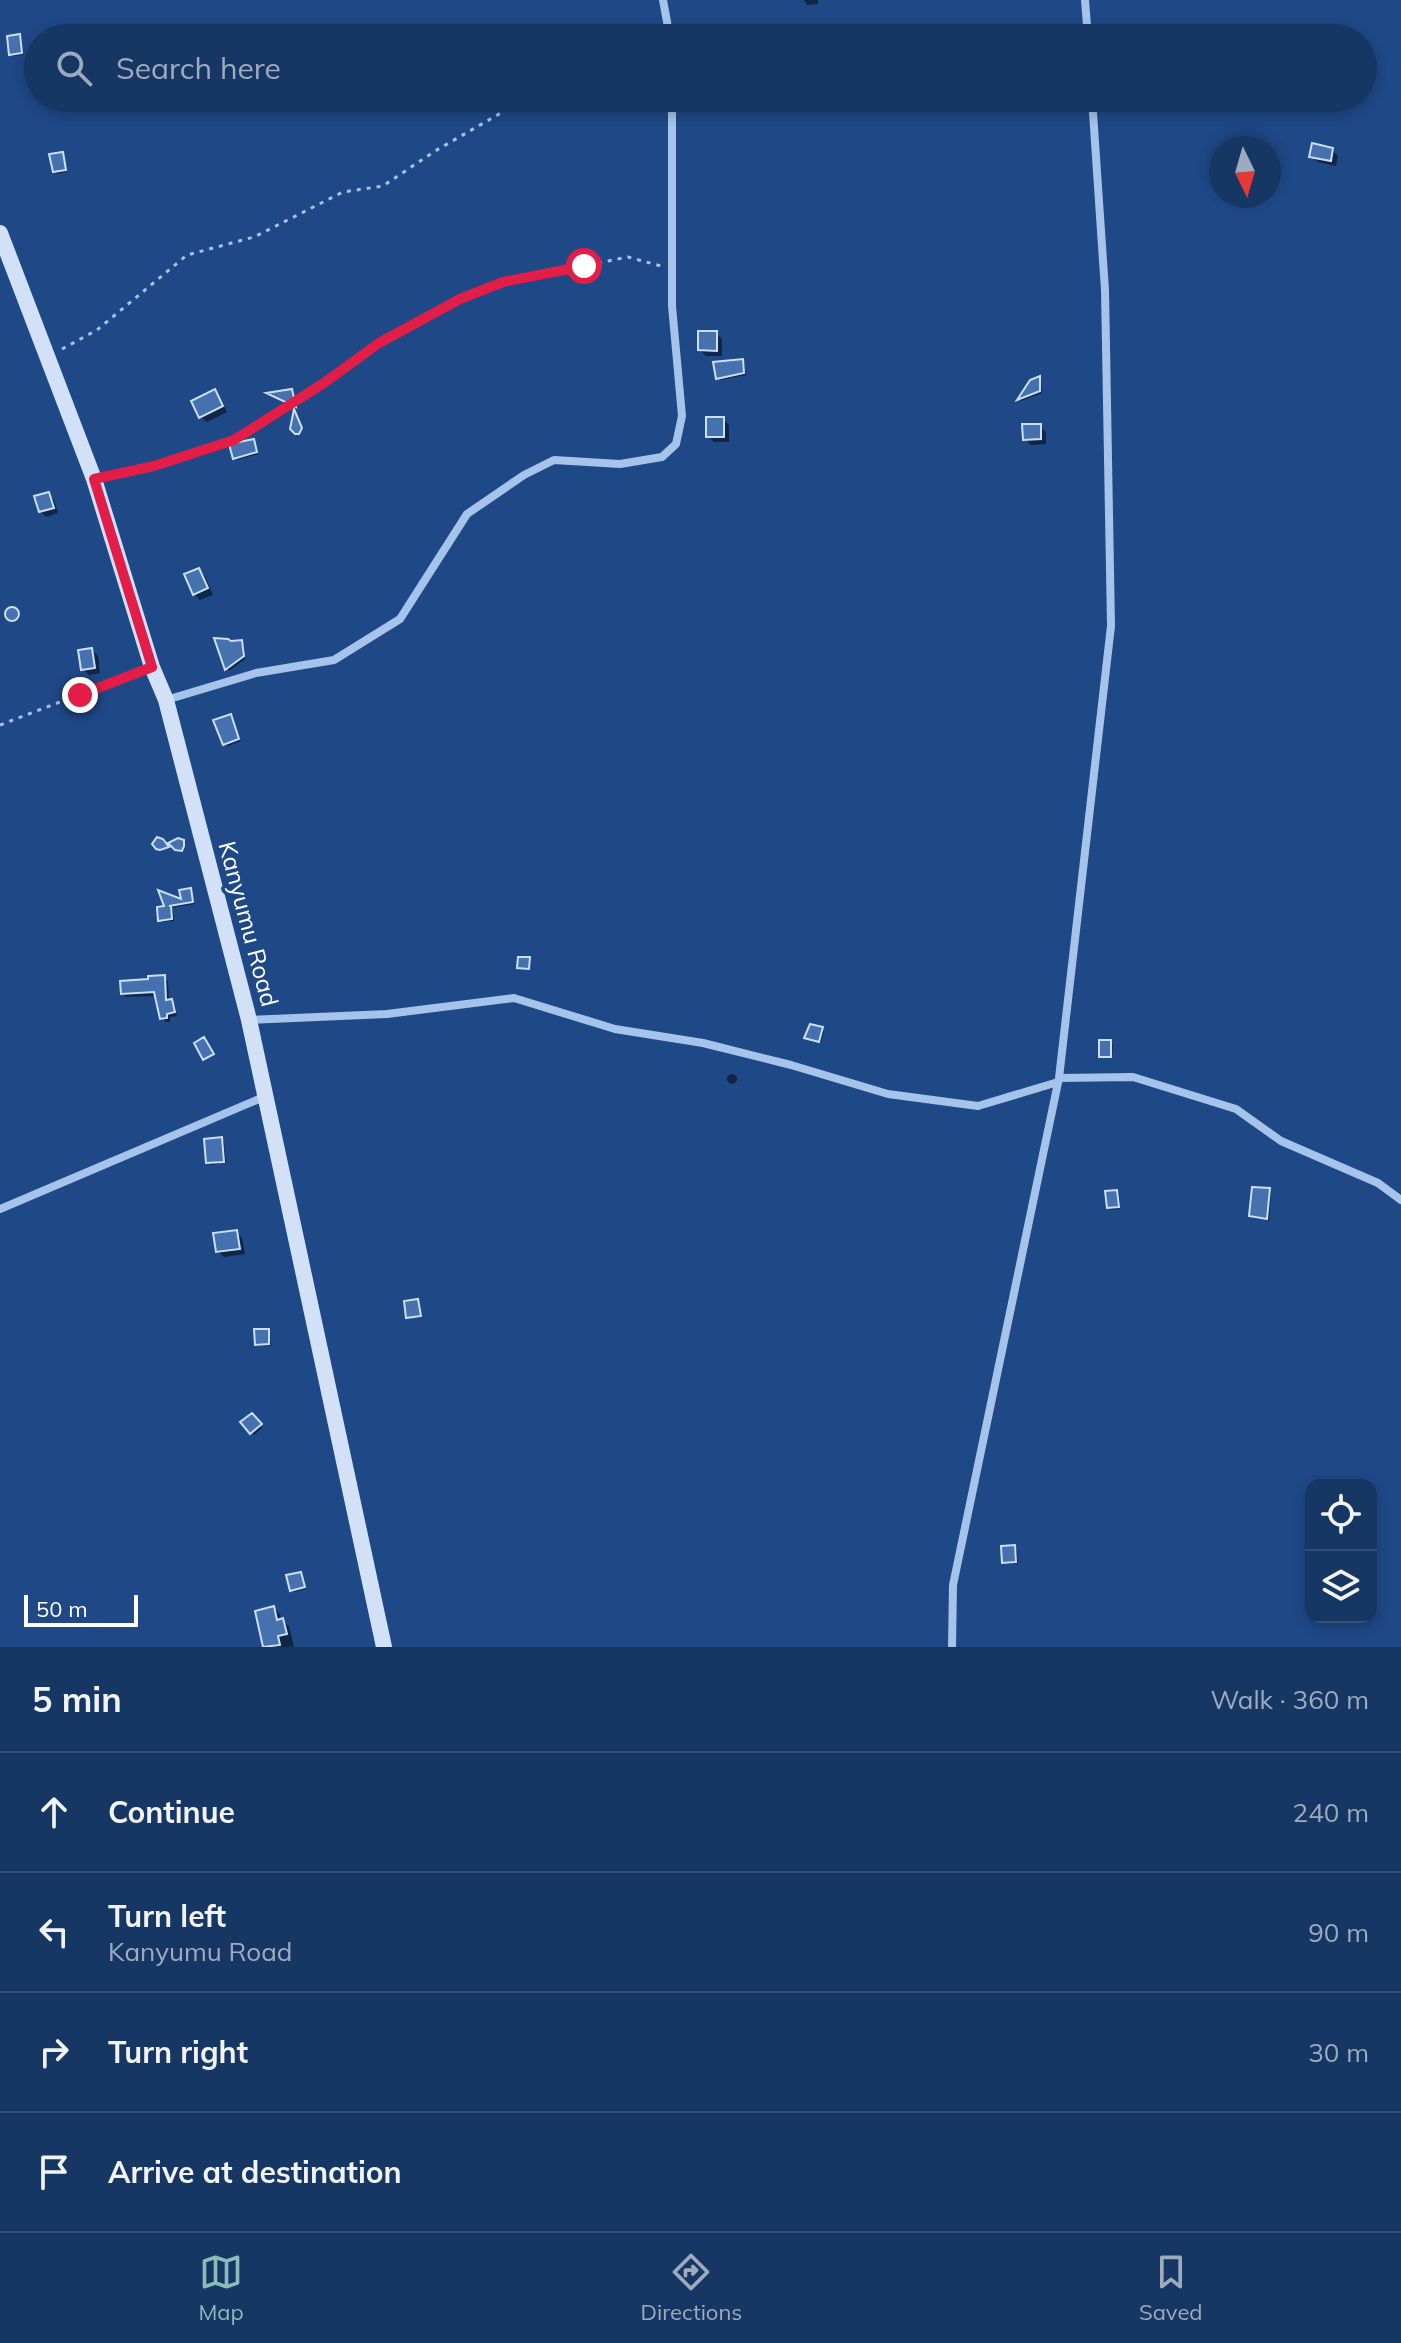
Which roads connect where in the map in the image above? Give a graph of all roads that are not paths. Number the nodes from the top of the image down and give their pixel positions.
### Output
1 (663, 0) edge
2 (1085, 0) edge
3 (667, 24) edge
4 (1087, 24) edge
5 (672, 112) edge
6 (1093, 112) edge
7 (0, 233) edge
8 (166, 700) junction
9 (249, 1020) junction
10 (1058, 1080) junction
11 (266, 1096) junction
12 (1401, 1200) edge
13 (0, 1209) edge
14 (384, 1647) edge
15 (952, 1647) edge

1 - 3 street
2 - 4 street
5 - 8 street
6 - 10 street
7 - 8 street, Kanyumu Road
8 - 9 street, Kanyumu Road
9 - 10 street
9 - 11 street, Kanyumu Road
10 - 12 street
10 - 15 street
11 - 13 street
11 - 14 street, Kanyumu Road

